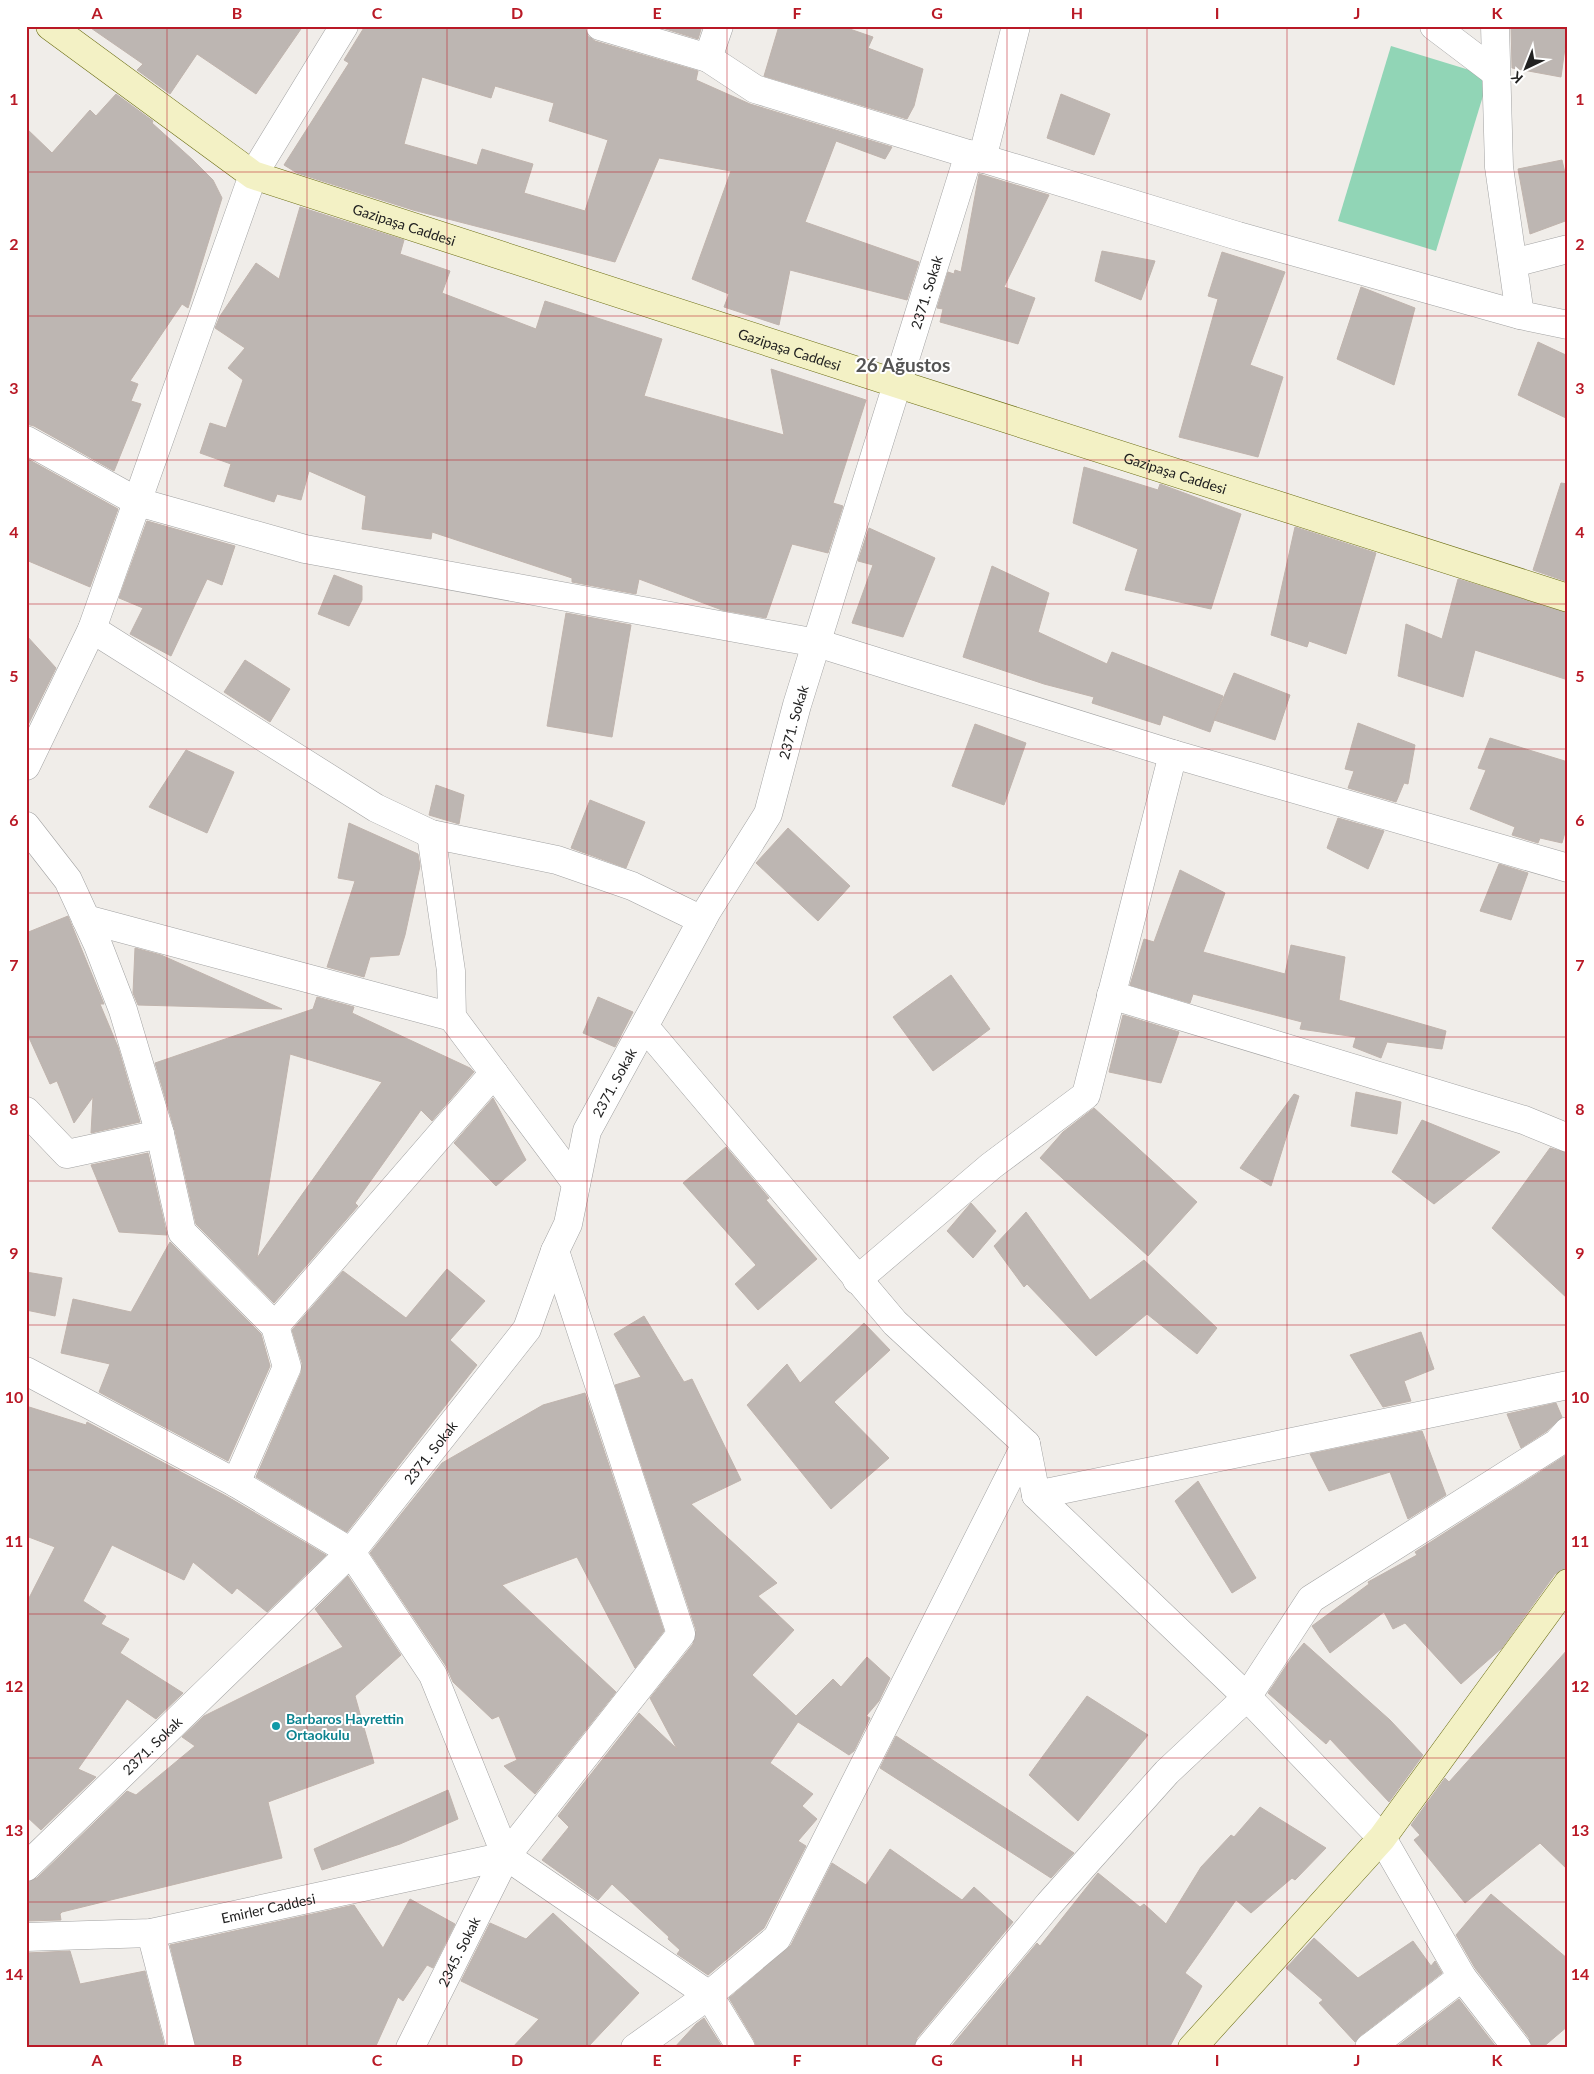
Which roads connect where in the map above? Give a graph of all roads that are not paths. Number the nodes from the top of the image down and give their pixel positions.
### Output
1 (50, 26) edge
2 (344, 26) edge
3 (600, 26) edge
4 (719, 26) edge
5 (1016, 26) edge
6 (1434, 26) edge
7 (1494, 26) edge
8 (708, 58) junction
9 (1496, 73) junction
10 (976, 156) junction
11 (253, 175) junction
12 (1568, 249) edge
13 (1513, 263) junction
14 (1520, 315) junction
15 (1568, 325) edge
16 (898, 384) junction
17 (26, 440) edge
18 (138, 502) junction
19 (1568, 598) edge
20 (92, 629) junction
21 (817, 643) junction
22 (1173, 754) junction
23 (26, 766) edge
24 (26, 826) edge
25 (430, 834) junction
26 (1568, 868) edge
27 (86, 919) junction
28 (702, 920) junction
29 (1112, 995) junction
30 (452, 1017) junction
31 (645, 1028) junction
32 (494, 1073) junction
33 (26, 1111) edge
34 (160, 1134) junction
35 (1568, 1138) edge
36 (576, 1183) junction
37 (555, 1251) junction
38 (858, 1280) junction
39 (275, 1326) junction
40 (28, 1376) edge
41 (1568, 1384) edge
42 (1568, 1431) edge
43 (1026, 1444) junction
44 (236, 1483) junction
45 (1036, 1495) junction
46 (351, 1552) junction
47 (1568, 1584) edge
48 (1247, 1696) junction
49 (1382, 1838) junction
50 (506, 1856) junction
51 (26, 1867) edge
52 (151, 1934) junction
53 (26, 1937) edge
54 (1462, 1978) junction
55 (709, 1995) junction
56 (181, 2048) edge
57 (410, 2048) edge
58 (635, 2048) edge
59 (741, 2048) edge
60 (929, 2048) edge
61 (1192, 2048) edge
62 (1368, 2048) edge
63 (1517, 2048) edge

1 - 11 street, Gazipaşa Caddesi
2 - 11 street
3 - 8 street
4 - 8 street
5 - 10 street, 2371. Sokak
6 - 9 street
7 - 9 street
8 - 10 street
9 - 13 street
10 - 14 street
10 - 16 street, 2371. Sokak
11 - 16 street, Gazipaşa Caddesi
11 - 18 street
12 - 13 street
13 - 14 street
14 - 15 street
16 - 19 street, Gazipaşa Caddesi
16 - 21 street, 2371. Sokak
17 - 18 street
18 - 20 street
18 - 21 street
20 - 23 street
20 - 25 street
21 - 22 street
21 - 28 street, 2371. Sokak
22 - 26 street
22 - 29 street
24 - 27 street
25 - 28 street
25 - 30 street
27 - 30 street
27 - 34 street
28 - 31 street, 2371. Sokak
29 - 35 street
29 - 38 street
30 - 32 street
31 - 36 street, 2371. Sokak
31 - 38 street
32 - 36 street
32 - 39 street
33 - 34 street
34 - 39 street
36 - 37 street, 2371. Sokak
37 - 46 street, 2371. Sokak
37 - 50 street, 2345. Sokak
38 - 43 street
39 - 44 street
40 - 44 street
41 - 45 street
42 - 48 street
43 - 45 street
43 - 55 street
44 - 46 street
45 - 48 street
46 - 50 street
46 - 51 street, 2371. Sokak
47 - 49 street
48 - 49 street
48 - 60 street
49 - 54 street
49 - 61 street
50 - 52 street, Emirler Caddesi
50 - 55 street
50 - 57 street, 2345. Sokak
52 - 53 street, Emirler Caddesi
52 - 56 street
54 - 62 street
54 - 63 street
55 - 58 street
55 - 59 street

